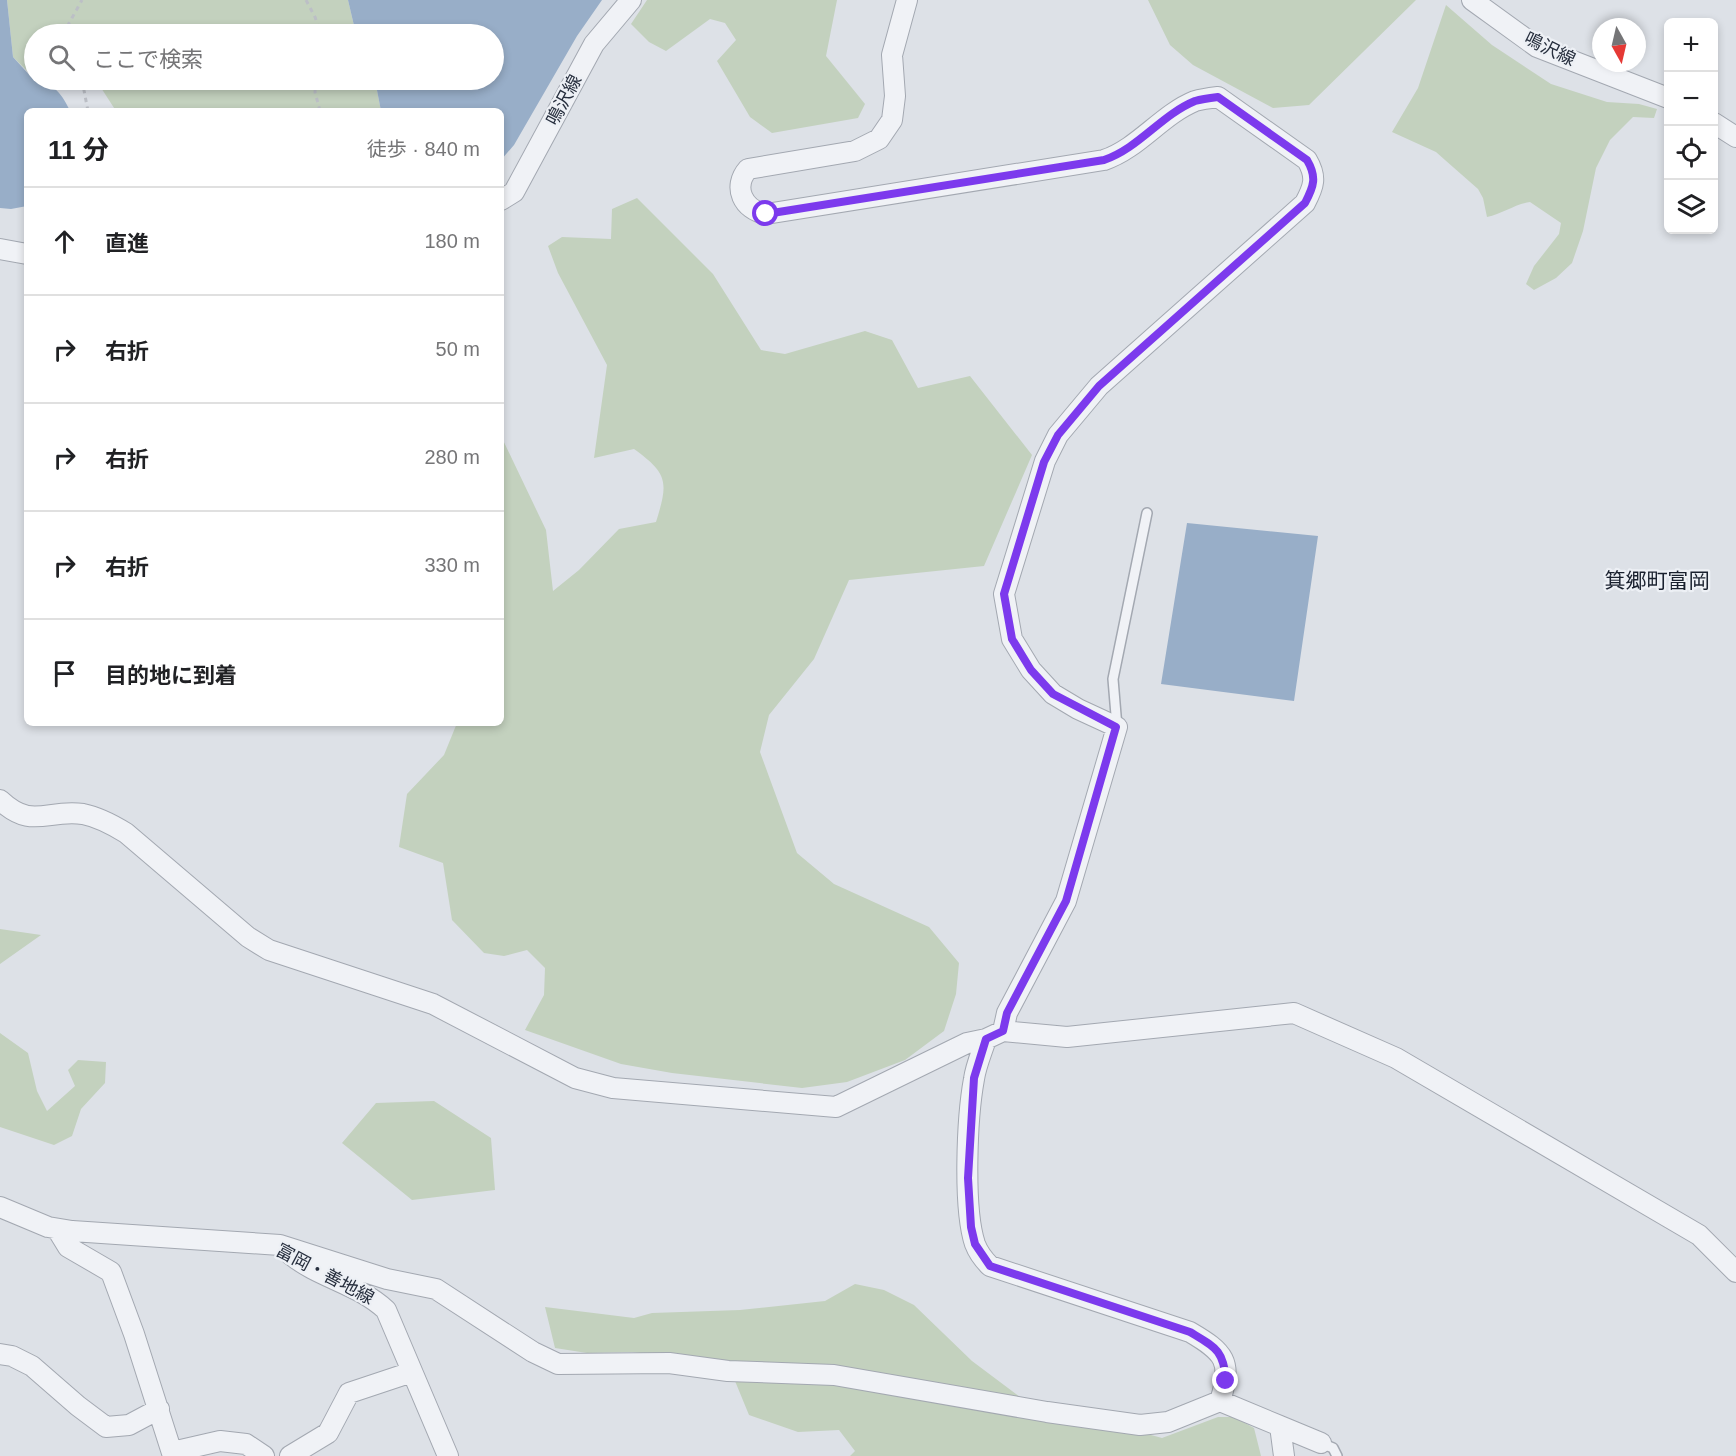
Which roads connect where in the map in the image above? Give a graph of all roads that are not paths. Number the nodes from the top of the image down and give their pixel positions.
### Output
1 (631, 0) edge
2 (907, 0) edge
3 (1472, 0) edge
4 (1664, 96) edge
5 (1718, 126) edge
6 (1736, 137) edge
7 (504, 198) edge
8 (0, 249) edge
9 (24, 253) edge
10 (1148, 513) dead end
11 (1116, 727) junction
12 (0, 800) edge
13 (994, 1035) junction
14 (0, 1208) edge
15 (57, 1229) junction
16 (280, 1245) junction
17 (1736, 1272) edge
18 (0, 1354) edge
19 (412, 1372) junction
20 (1220, 1401) junction
21 (159, 1409) junction
22 (1280, 1426) junction
23 (1321, 1443) joint
24 (172, 1454) edge
25 (264, 1456) edge
26 (290, 1456) edge
27 (448, 1456) edge
28 (1284, 1456) edge
29 (1337, 1456) edge

1 - 7 street, 鳴沢線
2 - 11 street
3 - 4 street, 鳴沢線
5 - 6 street
8 - 9 street
10 - 11 lane
11 - 13 street
12 - 13 street
13 - 17 street
13 - 20 street
14 - 15 street, 富岡・善地線
15 - 16 street, 富岡・善地線
15 - 21 street
16 - 19 street, 富岡・善地線
16 - 20 street
18 - 21 street
19 - 26 street
19 - 27 street, 富岡・善地線
20 - 22 street
21 - 24 street
22 - 23 street
22 - 28 street
23 - 29 lane
24 - 25 street

